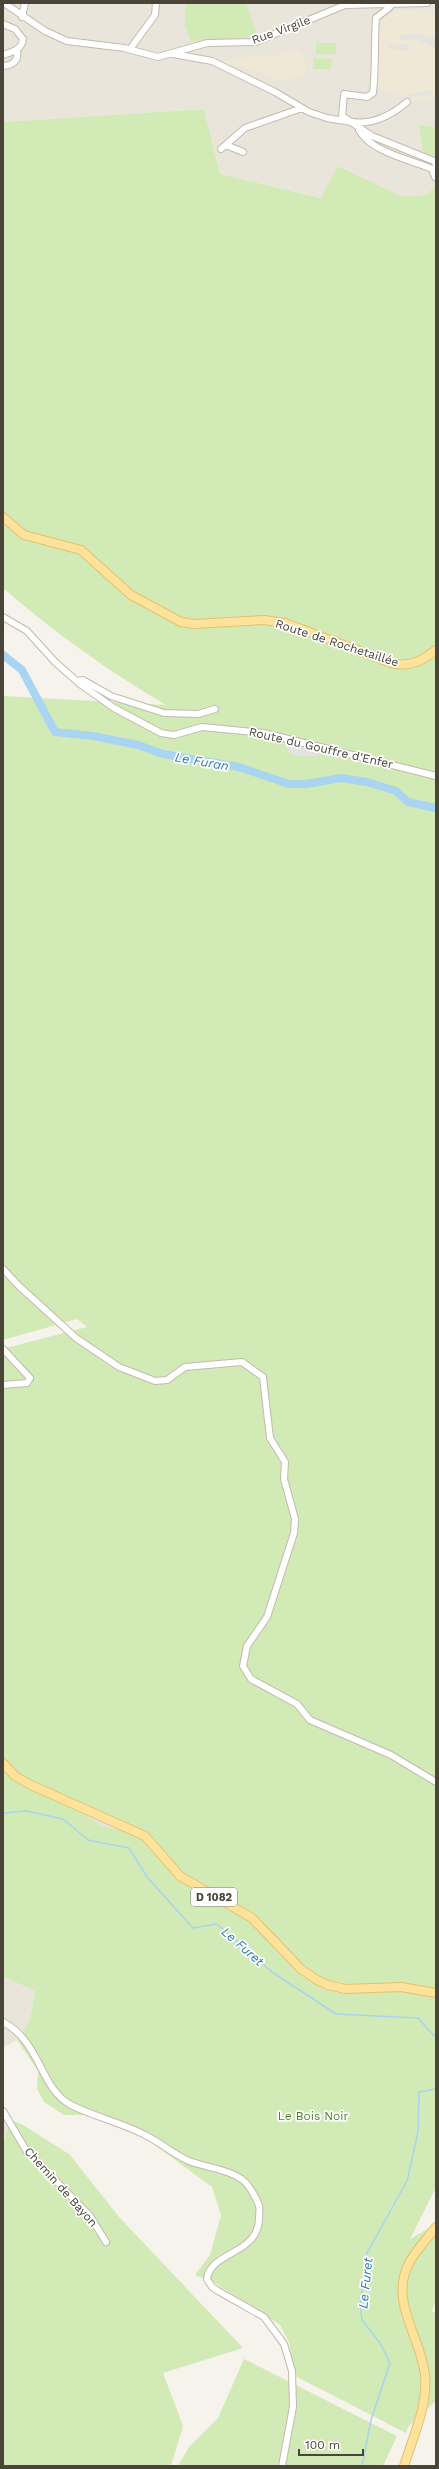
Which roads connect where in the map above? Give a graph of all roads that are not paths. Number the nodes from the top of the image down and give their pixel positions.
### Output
1 (4, 3) edge
2 (25, 3) edge
3 (156, 3) edge
4 (427, 3) edge
5 (349, 4) edge
6 (379, 4) edge
7 (390, 4) junction
8 (22, 17) junction
9 (3, 24) edge
10 (130, 49) junction
11 (17, 50) junction
12 (173, 54) junction
13 (3, 55) edge
14 (3, 66) edge
15 (407, 102) dead end
16 (302, 108) junction
17 (351, 122) junction
18 (243, 152) dead end
19 (435, 167) edge
20 (435, 177) dead end
21 (3, 517) edge
22 (3, 617) edge
23 (436, 650) edge
24 (77, 682) junction
25 (215, 709) dead end
26 (436, 776) edge
27 (3, 1269) edge
28 (3, 1349) edge
29 (3, 1385) edge
30 (3, 1764) edge
31 (436, 1782) edge
32 (436, 1993) edge
33 (3, 2022) edge
34 (3, 2111) edge
35 (436, 2227) edge
36 (106, 2242) dead end
37 (282, 2466) edge
38 (404, 2466) edge

1 - 8 street, Rue Virgile
2 - 8 street
3 - 10 street
4 - 7 street, Rue Virgile
5 - 6 street, Rue Virgile
5 - 12 street, Rue Virgile
6 - 7 street, Rue Virgile
7 - 17 street
8 - 10 street, Rue Virgile
9 - 11 street
10 - 12 street, Rue Virgile
11 - 13 street
11 - 14 street
12 - 16 street
15 - 17 street
16 - 17 street
16 - 18 street
17 - 19 street
19 - 20 street
21 - 23 main road, Route de Rochetaillée
22 - 24 street, Route du Gouffre d'Enfer
24 - 25 street
24 - 26 street, Route du Gouffre d'Enfer
27 - 31 street
28 - 29 street
30 - 32 main road, D 1082
33 - 37 street
34 - 36 street, Chemin de Bayon
35 - 38 main road

